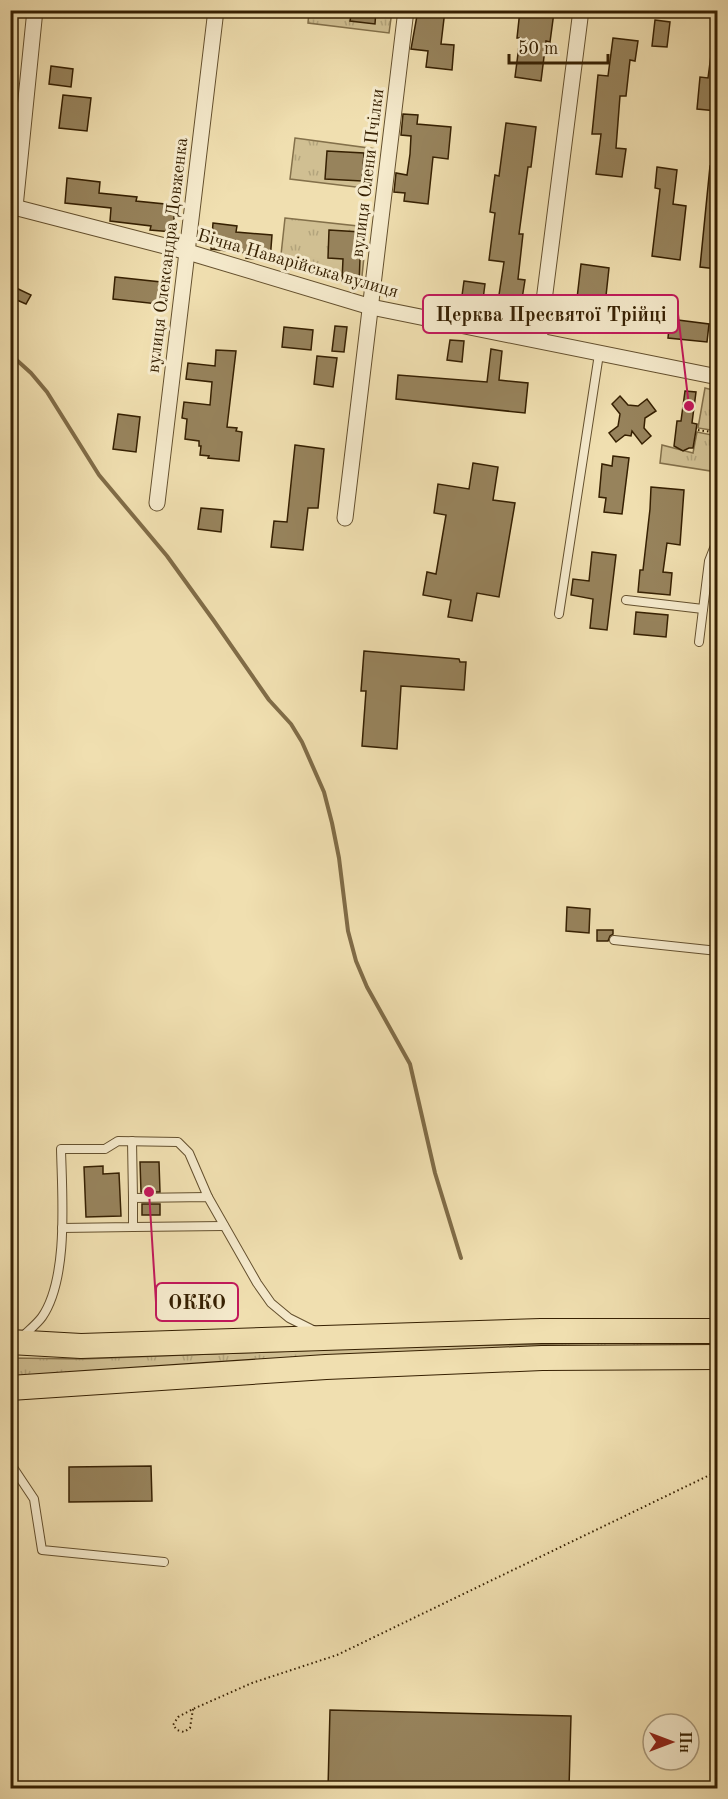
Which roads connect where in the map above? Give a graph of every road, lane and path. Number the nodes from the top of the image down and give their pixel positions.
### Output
1 (35, 10) edge
2 (216, 10) edge
3 (406, 10) edge
4 (581, 10) edge
5 (13, 207) edge
6 (188, 252) junction
7 (370, 307) junction
8 (539, 340) junction
9 (599, 354) junction
10 (717, 377) edge
11 (698, 430) dead end
12 (717, 433) edge
13 (157, 503) dead end
14 (345, 518) dead end
15 (717, 538) edge
16 (626, 600) dead end
17 (703, 609) junction
18 (559, 614) dead end
19 (699, 642) dead end
20 (614, 940) dead end
21 (717, 951) edge
22 (132, 1141) junction
23 (208, 1197) junction
24 (133, 1198) junction
25 (224, 1226) junction
26 (133, 1227) junction
27 (62, 1228) junction
28 (717, 1331) edge
29 (327, 1338) junction
30 (13, 1343) edge
31 (717, 1357) edge
32 (10, 1388) edge
33 (10, 1463) edge
34 (717, 1471) edge
35 (164, 1562) dead end
36 (193, 1709) junction

1 - 5 street
2 - 6 street, вулиця Олександра Довженка
3 - 7 street, вулиця Олени Пчілки
4 - 8 street
5 - 6 street, Бічна Наварійська вулиця
6 - 7 street, Бічна Наварійська вулиця
6 - 13 street, вулиця Олександра Довженка
7 - 8 street, Бічна Наварійська вулиця
7 - 14 street, вулиця Олени Пчілки
8 - 9 street, Бічна Наварійська вулиця
9 - 10 street, Бічна Наварійська вулиця
9 - 18 lane
11 - 12 path
15 - 17 lane
16 - 17 lane
17 - 19 lane
20 - 21 lane
22 - 23 lane
22 - 24 lane
22 - 27 lane
23 - 24 lane
23 - 25 lane
24 - 26 lane
25 - 26 lane
25 - 29 lane
26 - 27 lane
27 - 30 lane
28 - 29 highway
29 - 30 highway
31 - 32 highway
33 - 35 lane
34 - 36 path
36 - 36 path

